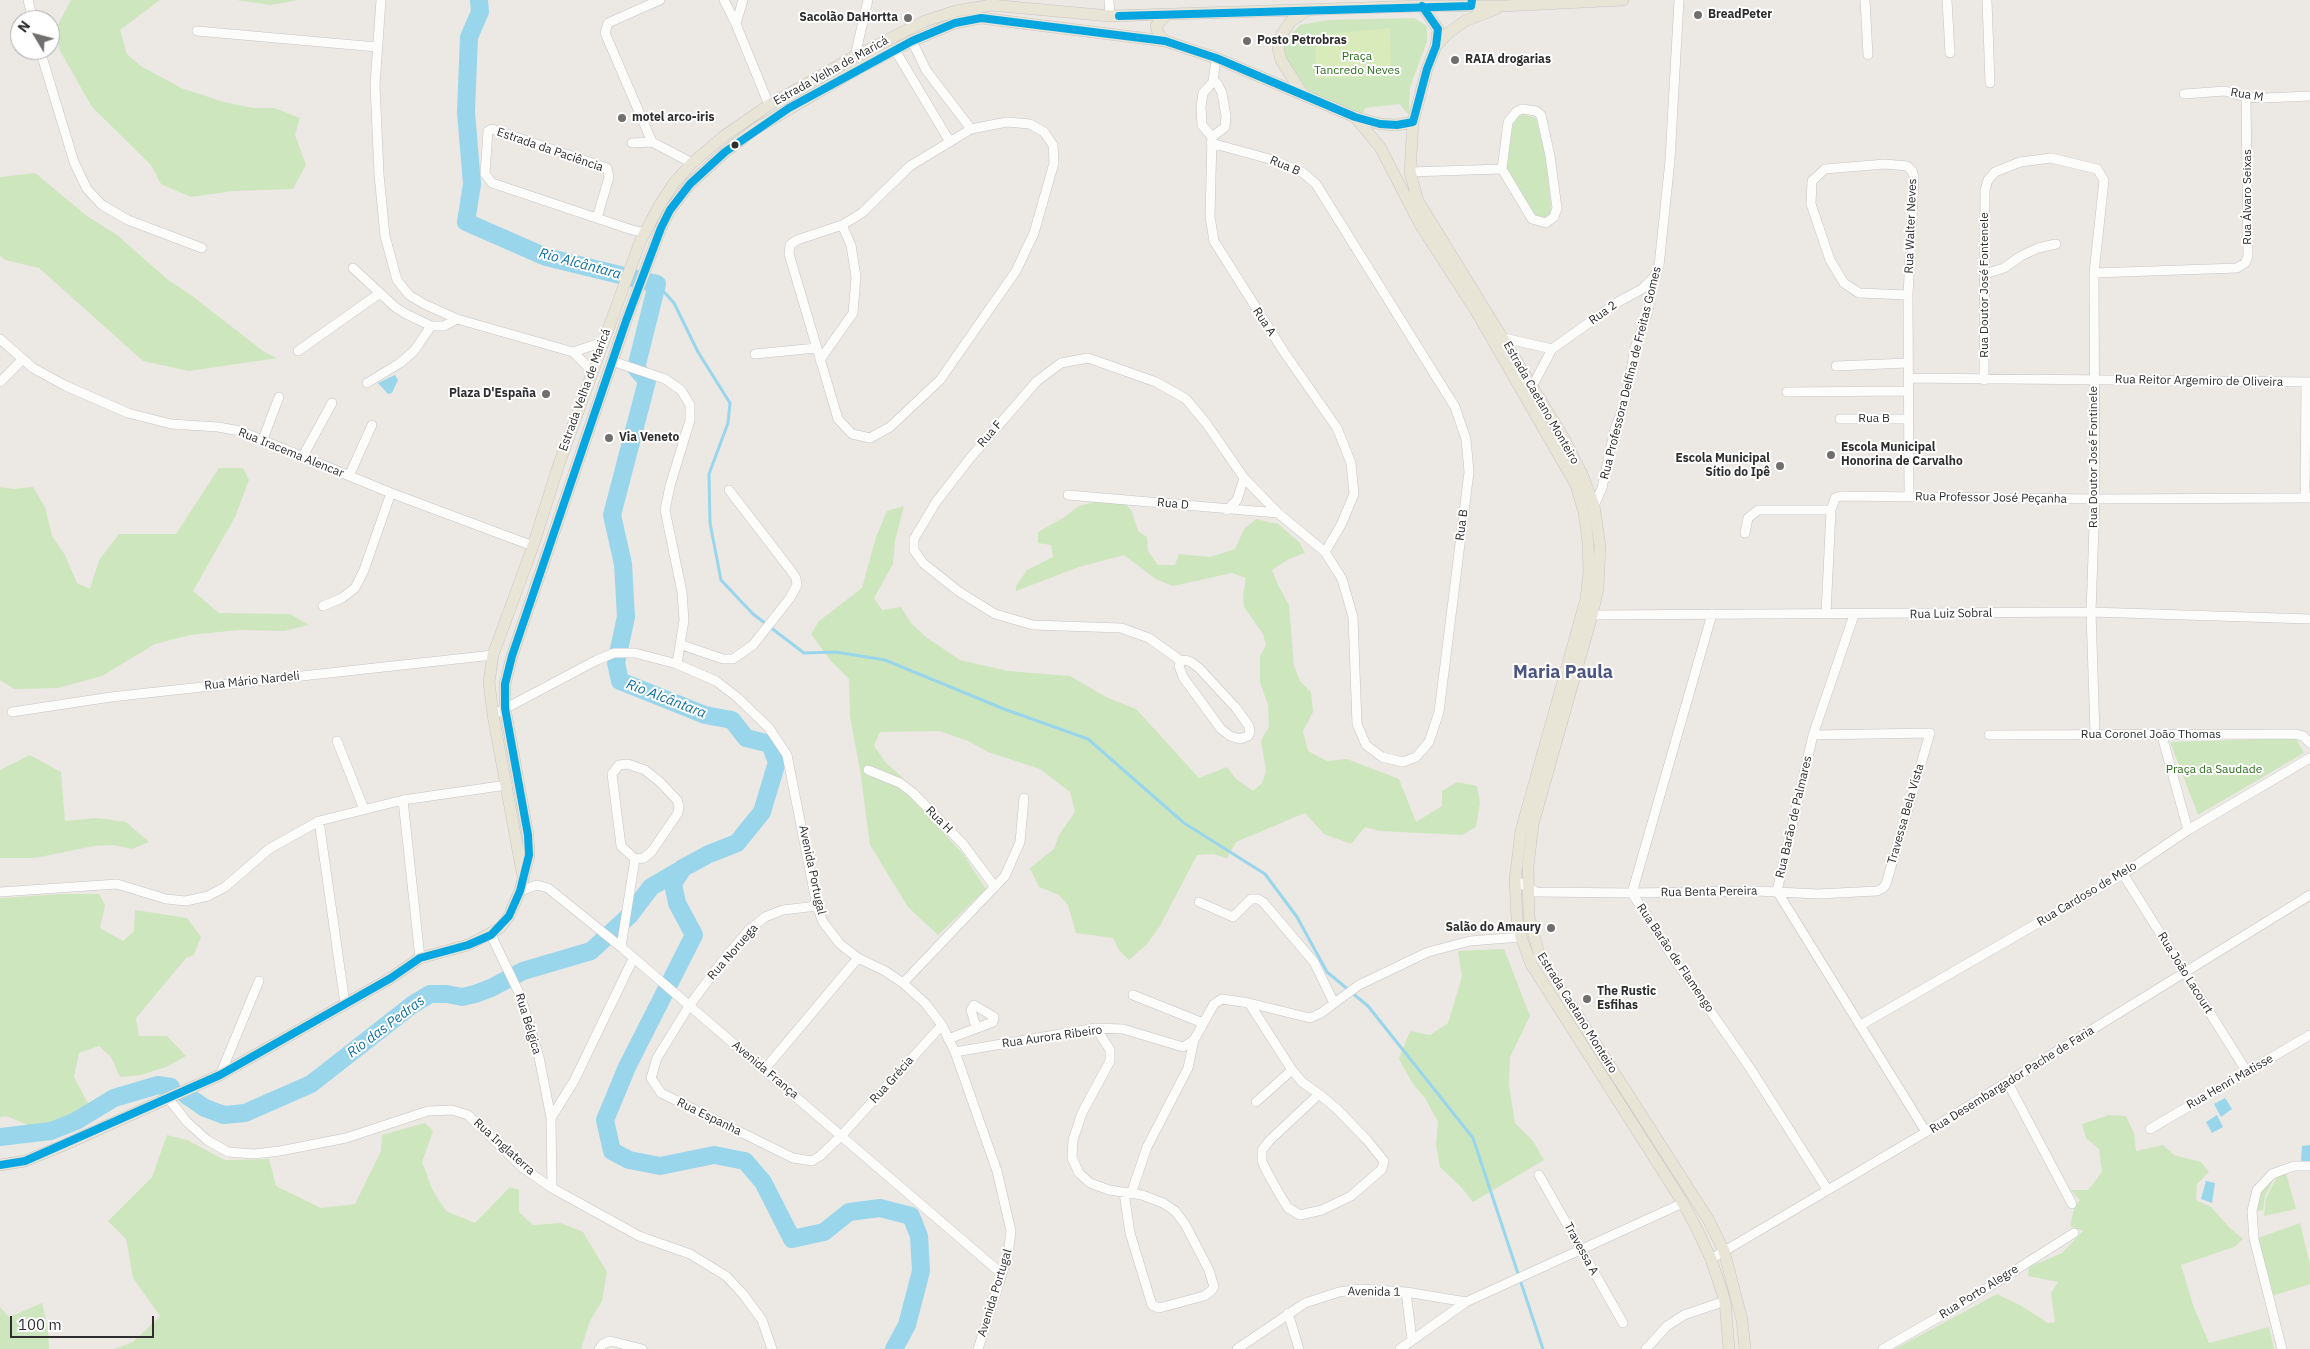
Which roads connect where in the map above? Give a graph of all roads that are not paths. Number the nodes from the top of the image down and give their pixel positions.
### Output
1 (381, 0) edge
2 (660, 0) edge
3 (724, 0) edge
4 (743, 0) edge
5 (868, 0) edge
6 (1109, 0) edge
7 (1623, 0) edge
8 (1679, 0) edge
9 (1865, 0) edge
10 (1947, 0) edge
11 (1987, 0) edge
12 (991, 2) edge
13 (1471, 3) edge
14 (1422, 6) junction
15 (1503, 6) junction
16 (1307, 11) junction
17 (1166, 15) junction
18 (1110, 16) junction
19 (736, 24) junction
20 (197, 30) dead end
21 (912, 41) junction
22 (1165, 41) junction
23 (1436, 46) junction
24 (377, 47) junction
25 (895, 50) junction
26 (1950, 53) dead end
27 (1868, 55) dead end
28 (855, 56) junction
29 (1216, 58) junction
30 (43, 60) edge
31 (1213, 82) junction
32 (1990, 84) dead end
33 (1302, 93) junction
34 (2184, 94) dead end
35 (2310, 96) edge
36 (2246, 97) junction
37 (769, 105) junction
38 (1355, 117) junction
39 (1413, 122) junction
40 (971, 129) junction
41 (1211, 140) junction
42 (652, 142) junction
43 (950, 142) junction
44 (632, 143) dead end
45 (692, 163) junction
46 (1502, 168) junction
47 (1410, 172) junction
48 (1985, 190) joint
49 (597, 218) junction
50 (842, 225) junction
51 (643, 238) junction
52 (2056, 244) dead end
53 (202, 248) dead end
54 (353, 268) dead end
55 (2094, 272) junction
56 (1985, 274) junction
57 (1654, 277) junction
58 (380, 293) junction
59 (1908, 295) junction
60 (457, 319) junction
61 (431, 326) junction
62 (1504, 338) junction
63 (0, 339) edge
64 (604, 342) junction
65 (816, 348) junction
66 (1552, 349) junction
67 (298, 351) dead end
68 (573, 352) junction
69 (756, 354) dead end
70 (22, 360) junction
71 (820, 360) junction
72 (612, 361) junction
73 (1908, 363) junction
74 (1836, 366) dead end
75 (592, 371) junction
76 (1908, 378) junction
77 (2095, 379) junction
78 (1984, 380) junction
79 (0, 382) edge
80 (366, 382) dead end
81 (2308, 382) edge
82 (1533, 385) junction
83 (1908, 391) junction
84 (1787, 392) dead end
85 (279, 397) dead end
86 (332, 403) dead end
87 (1840, 419) dead end
88 (1908, 419) junction
89 (372, 425) dead end
90 (263, 439) junction
91 (303, 456) junction
92 (349, 476) junction
93 (1244, 478) junction
94 (729, 490) dead end
95 (391, 493) junction
96 (1068, 495) dead end
97 (1909, 497) junction
98 (2307, 498) edge
99 (2094, 499) junction
100 (1594, 506) junction
101 (1227, 510) junction
102 (1831, 510) junction
103 (1278, 513) junction
104 (1745, 533) dead end
105 (533, 546) junction
106 (1325, 552) junction
107 (324, 606) dead end
108 (2091, 612) junction
109 (1712, 614) junction
110 (1826, 614) junction
111 (1592, 615) junction
112 (1854, 615) junction
113 (2310, 619) edge
114 (682, 644) junction
115 (493, 654) junction
116 (1181, 661) junction
117 (677, 664) junction
118 (505, 708) junction
119 (12, 712) dead end
120 (493, 715) junction
121 (1813, 734) junction
122 (2095, 734) junction
123 (1989, 735) dead end
124 (2162, 736) junction
125 (337, 741) dead end
126 (2310, 743) edge
127 (2310, 758) edge
128 (868, 770) dead end
129 (507, 785) junction
130 (1024, 798) dead end
131 (403, 800) junction
132 (364, 809) junction
133 (319, 821) junction
134 (2188, 830) junction
135 (635, 858) junction
136 (2122, 874) junction
137 (523, 879) junction
138 (1515, 880) junction
139 (996, 886) junction
140 (1528, 888) junction
141 (520, 891) junction
142 (1877, 891) joint
143 (0, 892) edge
144 (1777, 892) junction
145 (1632, 893) junction
146 (2310, 895) edge
147 (1199, 902) dead end
148 (817, 906) junction
149 (491, 935) junction
150 (1521, 937) junction
151 (621, 947) junction
152 (420, 958) junction
153 (858, 958) junction
154 (633, 959) junction
155 (2184, 973) junction
156 (259, 981) dead end
157 (904, 983) junction
158 (1133, 995) dead end
159 (1249, 1002) junction
160 (1334, 1003) junction
161 (345, 1004) junction
162 (689, 1006) junction
163 (1203, 1023) junction
164 (942, 1025) junction
165 (1861, 1025) junction
166 (976, 1027) dead end
167 (1096, 1028) junction
168 (2310, 1035) edge
169 (948, 1039) junction
170 (1194, 1040) junction
171 (954, 1052) junction
172 (764, 1070) junction
173 (1292, 1070) junction
174 (2247, 1072) junction
175 (220, 1075) junction
176 (2008, 1083) junction
177 (1320, 1094) junction
178 (168, 1098) junction
179 (1256, 1102) dead end
180 (551, 1118) junction
181 (2150, 1129) dead end
182 (1926, 1132) junction
183 (842, 1135) junction
184 (0, 1165) edge
185 (2310, 1166) edge
186 (1539, 1175) dead end
187 (552, 1188) junction
188 (1828, 1190) junction
189 (1127, 1193) junction
190 (1683, 1203) junction
191 (2072, 1204) dead end
192 (2074, 1233) dead end
193 (1582, 1250) junction
194 (1724, 1251) junction
195 (1711, 1259) junction
196 (1002, 1274) junction
197 (1406, 1292) junction
198 (1725, 1301) junction
199 (1466, 1302) junction
200 (1288, 1313) junction
201 (1623, 1323) dead end
202 (1412, 1340) junction
203 (600, 1349) edge
204 (642, 1349) edge
205 (772, 1349) edge
206 (978, 1349) edge
207 (1237, 1349) edge
208 (1299, 1349) edge
209 (1400, 1349) edge
210 (1646, 1349) edge
211 (1729, 1349) edge
212 (1745, 1349) edge
213 (1883, 1349) edge
214 (2282, 1349) edge

1 - 24 street
2 - 42 street
3 - 19 street
4 - 19 street
5 - 28 street
6 - 18 street
7 - 15 main road, Estrada Velha de Maricá
8 - 57 street, Rua Professora Delfina de Freitas Gomes
9 - 27 street
10 - 26 street
11 - 32 street
12 - 18 main road, Estrada Velha de Maricá
12 - 28 main road, Estrada Velha de Maricá
13 - 14 main road, Estrada Velha de Maricá
13 - 15 main road, Estrada Velha de Maricá
14 - 16 main road, Estrada Velha de Maricá
14 - 23 main road, Estrada Caetano Monteiro
15 - 23 main road, Estrada Caetano Monteiro
16 - 17 main road, Estrada Velha de Maricá
16 - 33 main road
17 - 18 main road, Estrada Velha de Maricá
17 - 22 main road
19 - 37 street
20 - 24 street
21 - 22 main road, Estrada Velha de Maricá
21 - 25 main road, Estrada Velha de Maricá
21 - 40 street
22 - 29 main road, Estrada Velha de Maricá
23 - 39 main road, Estrada Caetano Monteiro
24 - 60 street
25 - 43 street
25 - 72 main road, Estrada Velha de Maricá
28 - 37 main road, Estrada Velha de Maricá
29 - 31 street
29 - 33 main road, Estrada Velha de Maricá
30 - 53 street
31 - 41 street, Rua A
31 - 41 street
33 - 38 main road, Estrada Velha de Maricá
34 - 36 street, Rua M
35 - 36 street, Rua M
36 - 55 street, Rua Álvaro Seixas
37 - 45 main road, Estrada Velha de Maricá
38 - 39 main road, Estrada Velha de Maricá
38 - 138 main road, Estrada Caetano Monteiro
39 - 47 main road, Estrada Caetano Monteiro
40 - 43 street
40 - 71 street
41 - 106 street, Rua A
41 - 106 street, Rua B
42 - 44 street
42 - 45 street
43 - 50 street
45 - 51 main road, Estrada Velha de Maricá
46 - 46 street
46 - 47 street
47 - 62 main road, Estrada Caetano Monteiro
48 - 55 street, Rua Doutor José Fontinele
48 - 56 street, Rua Doutor José Fontenele
49 - 49 street, Estrada da Paciência
49 - 51 street, Estrada da Paciência
50 - 65 street
50 - 71 street
51 - 64 main road, Estrada Velha de Maricá
52 - 56 street
54 - 58 street
55 - 77 street, Rua Doutor José Fontinele
56 - 78 street, Rua Doutor José Fontenele
57 - 66 street, Rua 2
57 - 100 street, Rua Professora Delfina de Freitas Gomes
58 - 61 street
58 - 67 street
59 - 59 street, Rua Walter Neves
59 - 73 street, Rua Walter Neves
60 - 61 street
60 - 68 street
61 - 80 street
62 - 66 street
62 - 82 main road, Estrada Caetano Monteiro
63 - 70 street, Rua Iracema Alencar
64 - 68 street
64 - 75 main road, Estrada Velha de Maricá
65 - 69 street
65 - 71 street
66 - 82 street, Rua 2
68 - 75 street
70 - 79 street
70 - 90 street, Rua Iracema Alencar
72 - 114 street
72 - 118 main road, Estrada Velha de Maricá
73 - 74 street
73 - 76 street, Rua Walter Neves
75 - 105 main road, Estrada Velha de Maricá
76 - 78 street, Rua Reitor Argemiro de Oliveira
76 - 83 street, Rua Walter Neves
77 - 78 street, Rua Reitor Argemiro de Oliveira
77 - 81 street, Rua Reitor Argemiro de Oliveira
77 - 99 street, Rua Doutor José Fontinele
81 - 98 street
82 - 100 main road, Estrada Caetano Monteiro
83 - 84 street
83 - 88 street, Rua Walter Neves
85 - 90 street
86 - 91 street
87 - 88 street, Rua B
88 - 97 street, Rua Walter Neves
89 - 92 street
90 - 91 street, Rua Iracema Alencar
91 - 92 street, Rua Iracema Alencar
92 - 95 street, Rua Iracema Alencar
93 - 101 street
93 - 103 street, Rua F
93 - 116 street, Rua F
94 - 114 street
95 - 105 street, Rua Iracema Alencar
95 - 107 street
96 - 101 street, Rua D
97 - 99 street, Rua Professor José Peçanha
97 - 102 street, Rua Professor José Peçanha
98 - 99 street, Rua Professor José Peçanha
99 - 108 street, Rua Doutor José Fontinele
100 - 111 main road, Estrada Caetano Monteiro
101 - 103 street, Rua D
102 - 104 street
102 - 110 street
103 - 106 street, Rua F
105 - 115 main road, Estrada Velha de Maricá
108 - 112 street, Rua Luiz Sobral
108 - 113 street, Rua Luiz Sobral
108 - 122 street, Rua Doutor José Fontinele
109 - 110 street, Rua Luiz Sobral
109 - 111 street, Rua Luiz Sobral
109 - 145 street, Rua Barão de Flamengo
110 - 112 street, Rua Luiz Sobral
111 - 140 main road, Estrada Caetano Monteiro
112 - 121 street, Rua Barão de Palmares
114 - 117 street
115 - 119 street, Rua Mário Nardeli
115 - 120 main road, Estrada Velha de Maricá
116 - 116 street, Rua F
117 - 118 street, Avenida Portugal
117 - 148 street, Avenida Portugal
118 - 120 street, Avenida Portugal
118 - 137 main road, Estrada Velha de Maricá
120 - 129 main road, Estrada Velha de Maricá
121 - 142 street, Travessa Bela Vista
121 - 144 street, Rua Barão de Palmares
122 - 123 street, Rua Coronel João Thomas
122 - 124 street, Rua Coronel João Thomas
124 - 126 street, Rua Coronel João Thomas
124 - 134 street
125 - 132 street
127 - 134 street, Rua Cardoso de Melo
128 - 139 street, Rua H
129 - 131 street
129 - 137 main road, Estrada Velha de Maricá
130 - 139 street
131 - 132 street
131 - 152 street
132 - 133 street
133 - 143 street
133 - 161 street
134 - 136 street, Rua Cardoso de Melo
135 - 135 street
135 - 151 street
136 - 155 street, Rua João Lacourt
136 - 165 street, Rua Cardoso de Melo
137 - 141 main road, Estrada Velha de Maricá
138 - 140 street, Rua Benta Pereira
138 - 150 main road, Estrada Caetano Monteiro
139 - 157 street
140 - 145 street, Rua Benta Pereira
140 - 194 main road, Estrada Caetano Monteiro
141 - 149 main road, Estrada Velha de Maricá
141 - 151 street, Avenida França
142 - 144 street, Rua Benta Pereira
144 - 145 street, Rua Benta Pereira
144 - 165 street, Rua Barão de Palmares
145 - 188 street, Rua Barão de Flamengo
146 - 155 street, Rua Desembargador Pache de Faria
147 - 160 street
148 - 153 street, Avenida Portugal
148 - 162 street, Rua Noruega
149 - 152 main road, Estrada Velha de Maricá
149 - 180 street, Rua Bélgica
150 - 160 street
150 - 190 main road, Estrada Caetano Monteiro
151 - 154 street, Avenida França
152 - 161 main road, Estrada Velha de Maricá
153 - 157 street, Avenida Portugal
153 - 172 street
154 - 162 street, Avenida França
154 - 180 street
155 - 174 street, Rua João Lacourt
155 - 176 street, Rua Desembargador Pache de Faria
156 - 175 street
157 - 164 street, Avenida Portugal
158 - 163 street
159 - 160 street
159 - 163 street
159 - 173 street
161 - 175 main road, Estrada Velha de Maricá
162 - 172 street, Avenida França
162 - 183 street, Rua Espanha
163 - 170 street
164 - 169 street, Avenida Portugal
164 - 183 street, Rua Grécia
165 - 182 street, Rua Barão de Palmares
166 - 169 street
167 - 170 street, Rua Aurora Ribeiro
167 - 171 street, Rua Aurora Ribeiro
167 - 189 street
168 - 174 street, Rua Henri Matisse
169 - 171 street, Avenida Portugal
170 - 189 street
171 - 196 street, Avenida Portugal
172 - 183 street, Avenida França
173 - 177 street
173 - 179 street
174 - 181 street, Rua Henri Matisse
175 - 178 main road, Estrada Velha de Maricá
176 - 182 street, Rua Desembargador Pache de Faria
176 - 191 street
177 - 177 street
178 - 184 main road, Estrada Velha de Maricá
178 - 187 street, Rua Inglaterra
180 - 187 street, Rua Bélgica
182 - 188 street, Rua Desembargador Pache de Faria
183 - 196 street, Avenida França
185 - 214 street
186 - 193 street, Travessa A
187 - 205 street, Rua Inglaterra
188 - 194 street, Rua Desembargador Pache de Faria
189 - 189 street
190 - 193 street
190 - 195 main road, Estrada Caetano Monteiro
192 - 213 street, Rua Porto Alegre
193 - 199 street
193 - 201 street, Travessa A
194 - 195 street, Rua Desembargador Pache de Faria
194 - 212 main road, Estrada Caetano Monteiro
195 - 198 main road, Estrada Caetano Monteiro
196 - 206 street, Avenida Portugal
197 - 199 street, Avenida 1
197 - 200 street, Avenida 1
197 - 202 street
198 - 210 street
198 - 211 main road, Estrada Caetano Monteiro
199 - 202 street
200 - 207 street, Avenida 1
200 - 208 street
202 - 209 street
203 - 204 street

